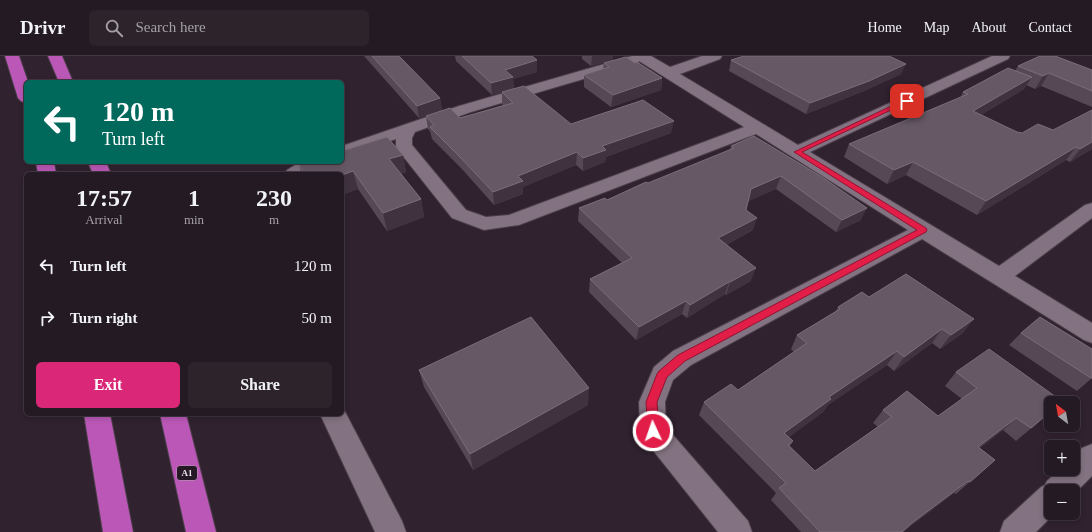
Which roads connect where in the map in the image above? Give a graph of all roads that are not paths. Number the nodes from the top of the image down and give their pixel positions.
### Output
1 (12, 56) edge
2 (55, 56) edge
3 (642, 56) edge
4 (715, 56) edge
5 (1003, 56) edge
6 (668, 73) junction
7 (65, 80) edge
8 (24, 92) edge
9 (758, 128) junction
10 (408, 129) junction
11 (344, 151) edge
12 (797, 152) junction
13 (310, 164) edge
14 (296, 172) edge
15 (1092, 210) edge
16 (923, 230) junction
17 (1000, 276) junction
18 (1092, 334) edge
19 (97, 416) edge
20 (173, 416) edge
21 (334, 416) edge
22 (1092, 457) edge
23 (1064, 484) edge
24 (1044, 504) edge
25 (118, 532) edge
26 (201, 532) edge
27 (391, 532) edge
28 (737, 532) edge
29 (1015, 532) edge

1 - 8 highway
2 - 7 highway
3 - 6 street
3 - 10 street
4 - 6 street
5 - 12 street
6 - 9 street
9 - 10 street
9 - 12 street
10 - 11 street
12 - 16 street
13 - 14 street
15 - 17 street
16 - 17 street
16 - 28 street
17 - 18 street
19 - 25 highway
20 - 26 highway, A1
21 - 27 street
22 - 23 street
24 - 29 street

